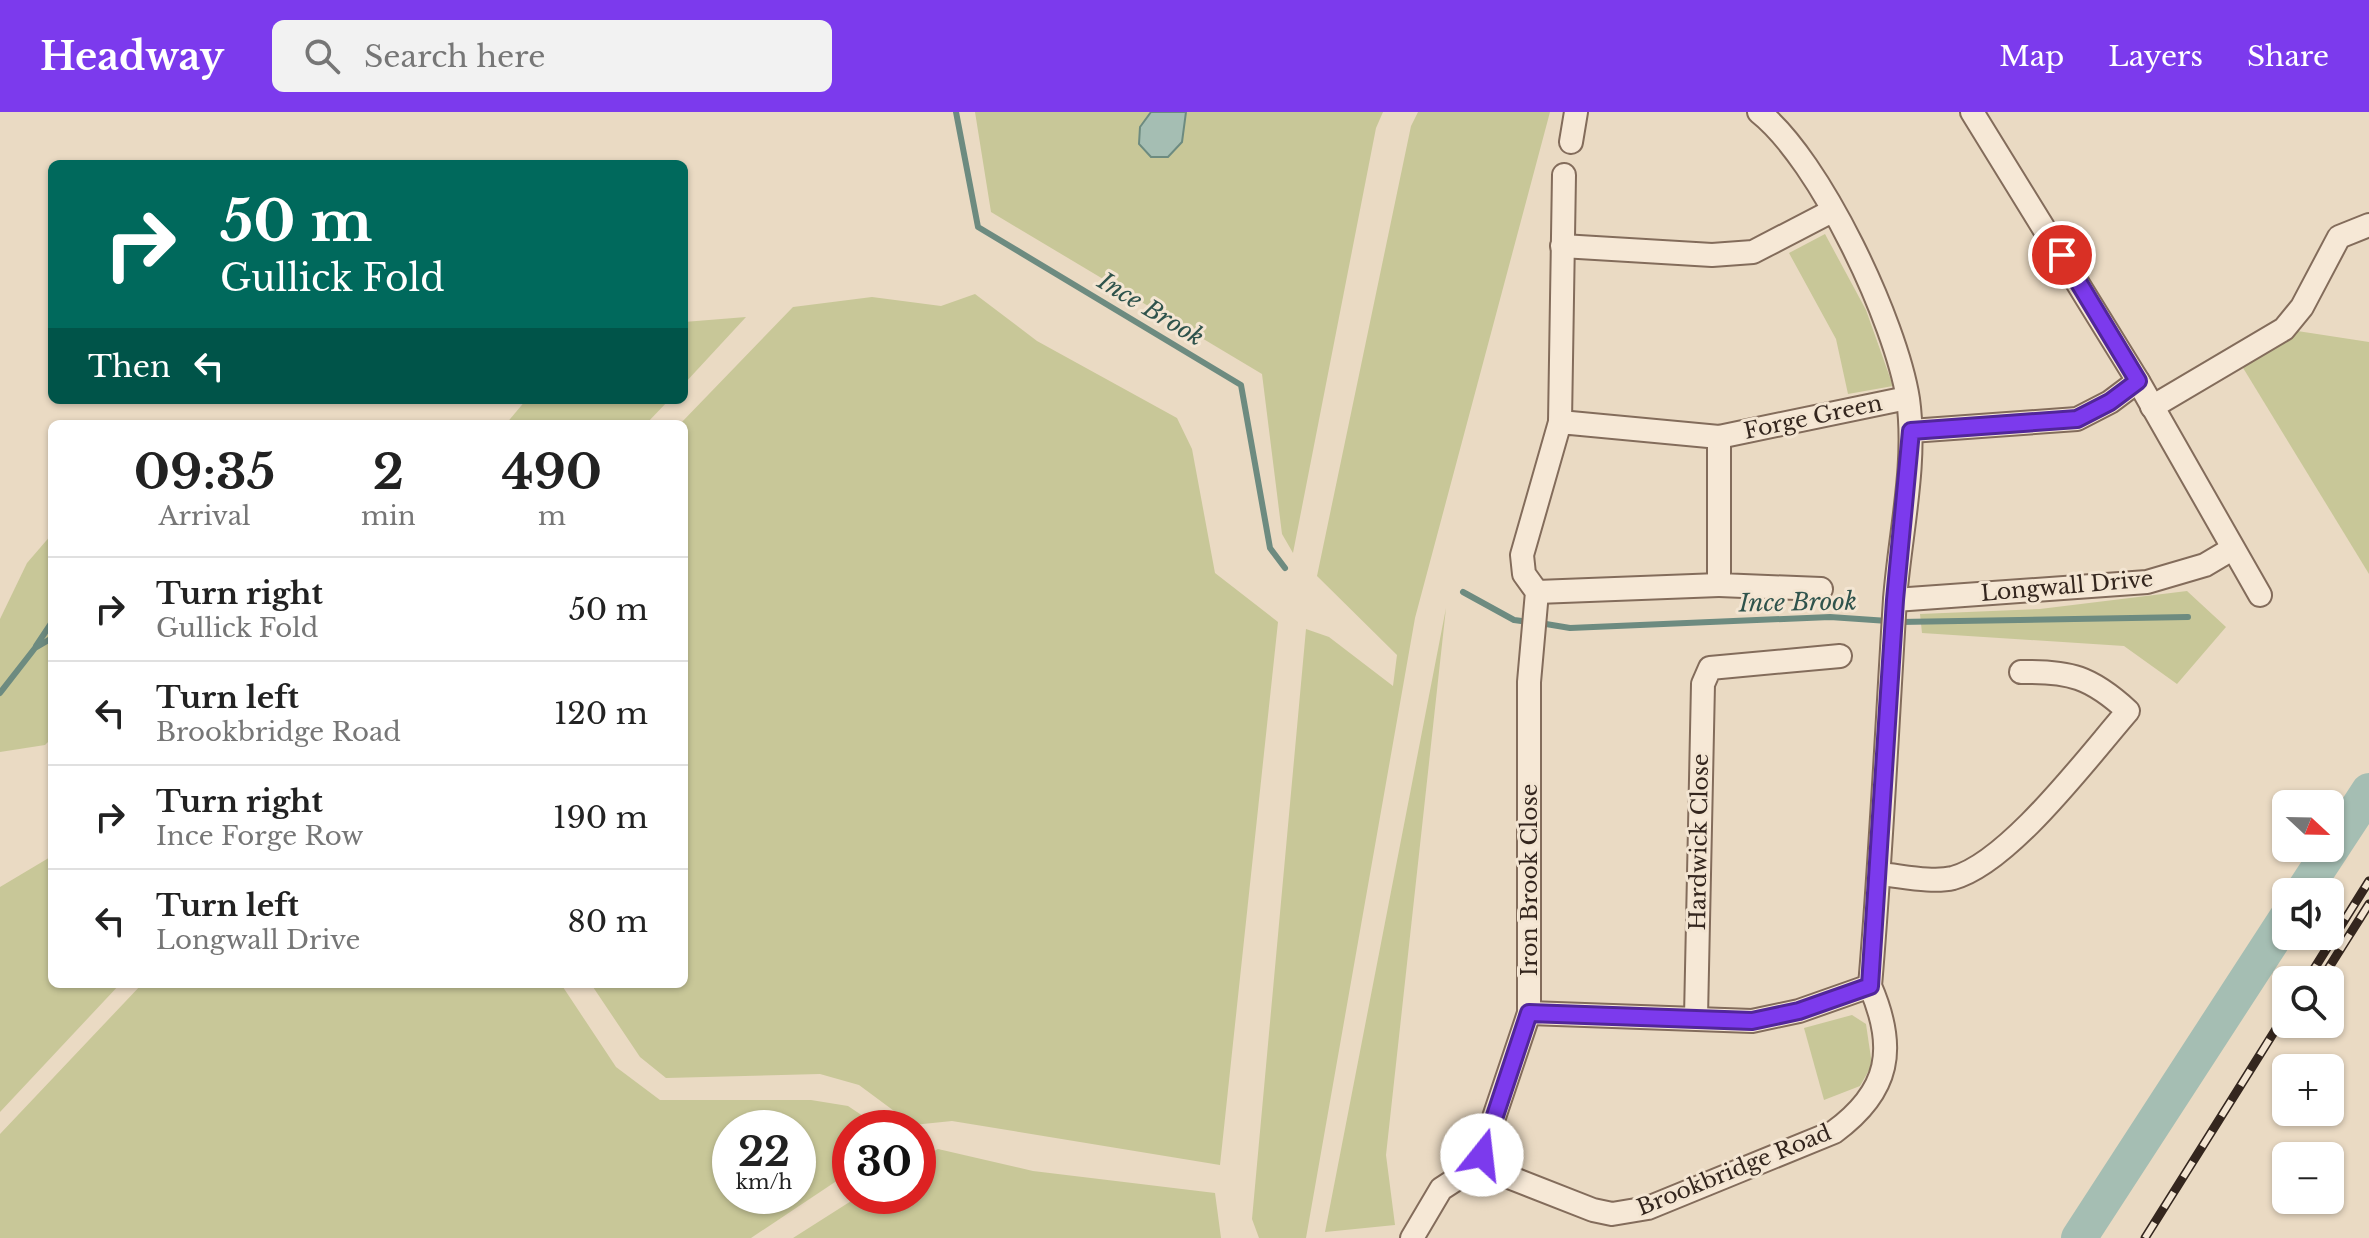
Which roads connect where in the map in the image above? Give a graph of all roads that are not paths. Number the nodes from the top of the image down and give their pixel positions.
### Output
1 (1576, 112) edge
2 (1972, 112) edge
3 (1767, 114) edge
4 (1571, 142) dead end
5 (1564, 175) dead end
6 (1832, 211) junction
7 (2369, 225) edge
8 (1562, 246) junction
9 (2138, 381) junction
10 (1907, 398) junction
11 (2152, 407) junction
12 (1560, 422) junction
13 (1911, 431) junction
14 (1719, 437) junction
15 (2232, 549) junction
16 (1719, 585) junction
17 (1821, 589) dead end
18 (2260, 595) dead end
19 (1537, 596) junction
20 (1895, 605) junction
21 (1840, 656) dead end
22 (2021, 672) dead end
23 (1880, 874) junction
24 (1870, 986) junction
25 (1529, 1013) junction
26 (1696, 1017) junction
27 (1478, 1165) junction
28 (1412, 1238) edge

1 - 4 street
2 - 9 street
3 - 6 street, Brookbridge Road
5 - 8 street
6 - 8 street
6 - 10 street, Brookbridge Road
7 - 11 street
8 - 12 street
9 - 11 street
9 - 13 street
10 - 13 street, Brookbridge Road
10 - 14 street, Forge Green
11 - 15 street
12 - 14 street, Forge Green
12 - 19 street
13 - 20 street, Brookbridge Road
14 - 16 street, Forge Green
15 - 18 street
15 - 20 street, Longwall Drive
16 - 17 street
16 - 19 street
19 - 25 street, Iron Brook Close
20 - 23 street, Brookbridge Road
21 - 26 street, Hardwick Close
22 - 23 street
23 - 24 street, Brookbridge Road
24 - 26 street
24 - 27 street, Brookbridge Road
25 - 26 street
25 - 27 street, Iron Brook Close
27 - 28 street

